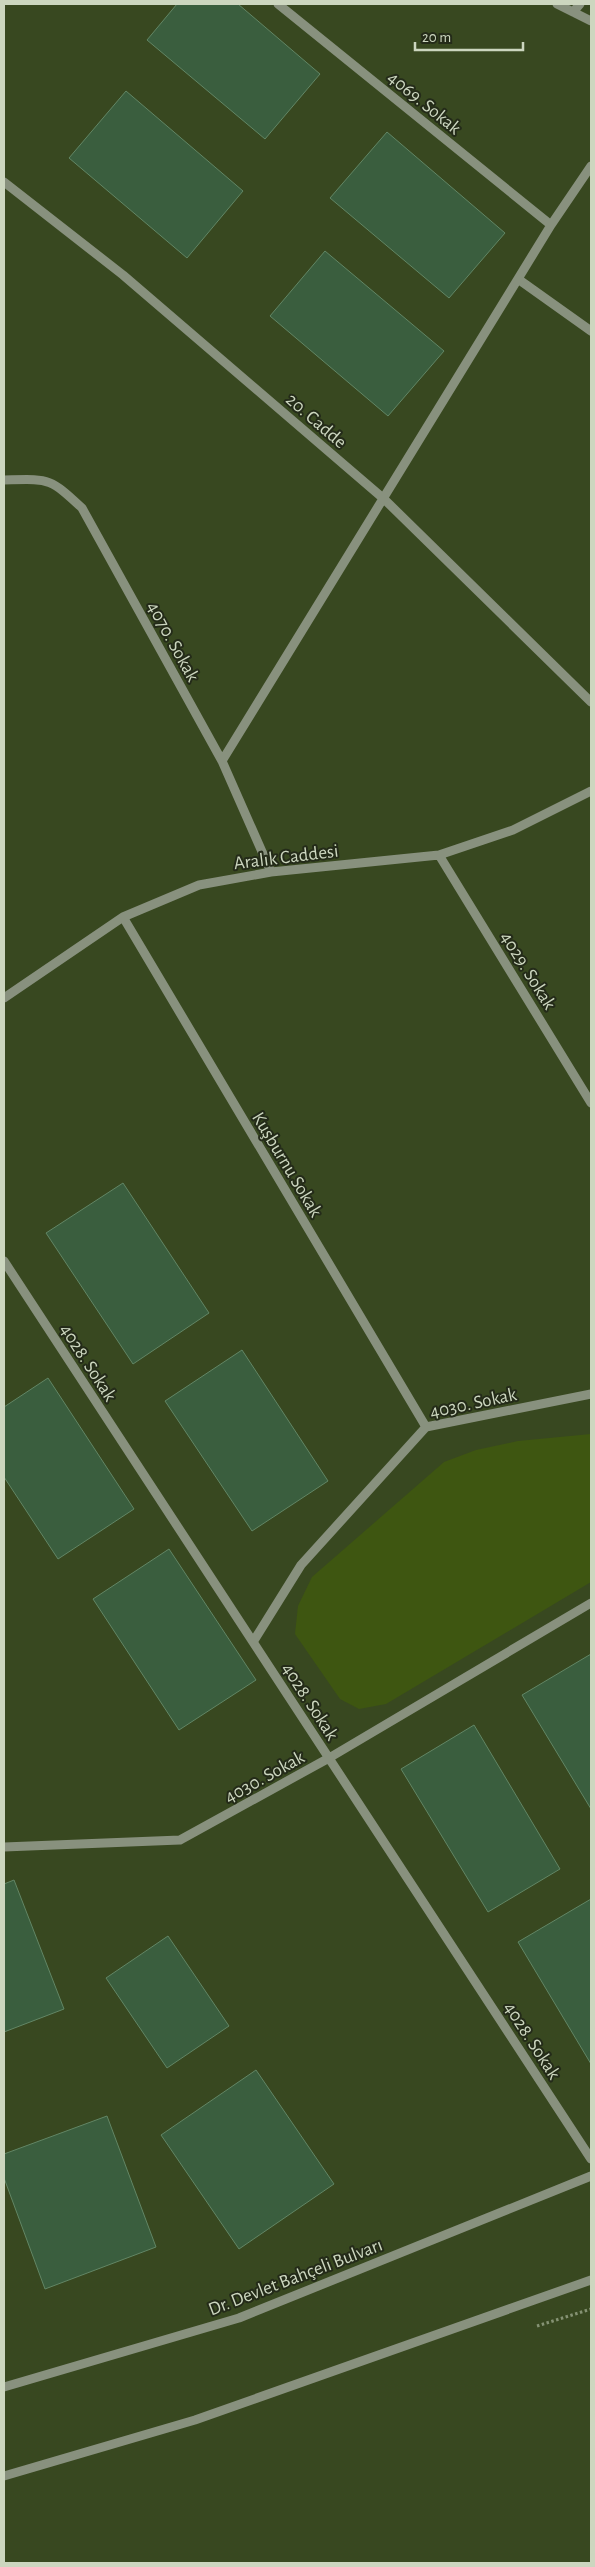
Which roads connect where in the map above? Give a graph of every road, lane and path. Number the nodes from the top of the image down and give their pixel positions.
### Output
1 (278, 4) edge
2 (557, 4) edge
3 (580, 4) edge
4 (573, 12) junction
5 (591, 22) edge
6 (591, 166) edge
7 (4, 182) edge
8 (551, 225) junction
9 (518, 278) junction
10 (591, 331) edge
11 (4, 480) edge
12 (384, 499) junction
13 (591, 702) edge
14 (222, 761) junction
15 (591, 791) edge
16 (439, 855) junction
17 (272, 872) junction
18 (123, 917) junction
19 (4, 998) edge
20 (591, 1102) edge
21 (4, 1261) edge
22 (591, 1394) edge
23 (426, 1428) junction
24 (591, 1603) edge
25 (253, 1642) junction
26 (329, 1758) junction
27 (4, 1847) edge
28 (591, 2159) edge
29 (591, 2176) edge
30 (591, 2280) edge
31 (4, 2387) edge
32 (4, 2476) edge

1 - 8 street, 4069. Sokak
2 - 4 street
3 - 4 street
4 - 5 street
6 - 8 street
7 - 12 street, 20. Cadde
8 - 9 street
9 - 10 street
9 - 12 street
11 - 14 street, 4070. Sokak
12 - 13 street, 20. Cadde
12 - 14 street
14 - 17 street, 4070. Sokak
15 - 16 street, Aralık Caddesi
16 - 17 street, Aralık Caddesi
16 - 20 street, 4029. Sokak
17 - 18 street, Aralık Caddesi
18 - 19 street, Aralık Caddesi
18 - 23 street, Kuşburnu Sokak
21 - 25 street, 4028. Sokak
22 - 23 street, 4030. Sokak
23 - 25 street, 4030. Sokak
24 - 26 street, 4030. Sokak
25 - 26 street, 4028. Sokak
26 - 27 street, 4030. Sokak
26 - 28 street, 4028. Sokak
29 - 31 street, Dr. Devlet Bahçeli Bulvarı
30 - 32 street

